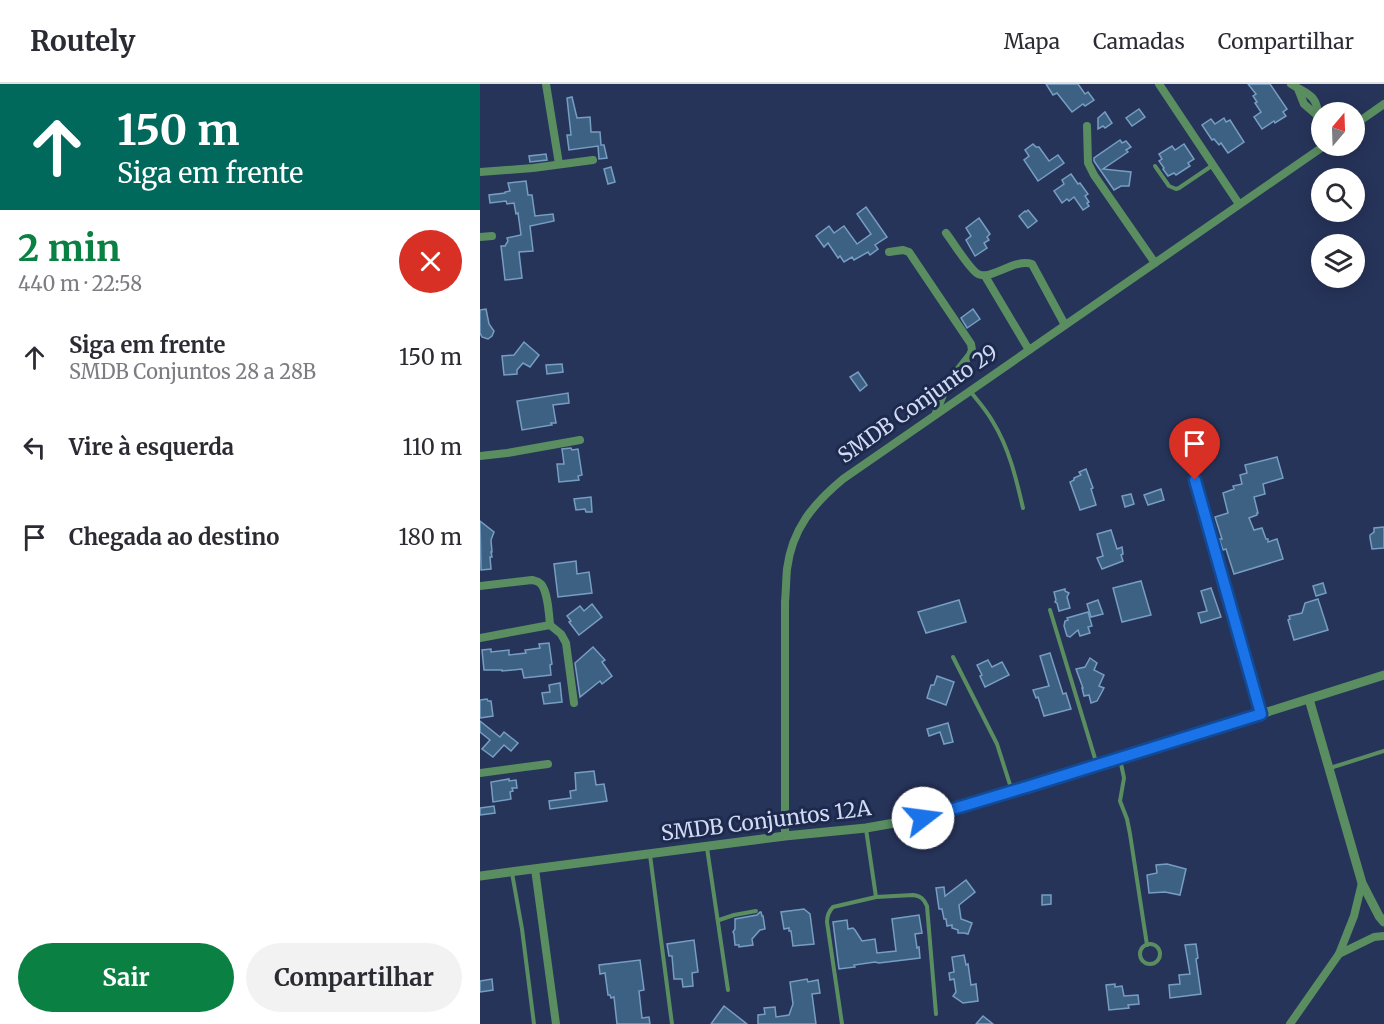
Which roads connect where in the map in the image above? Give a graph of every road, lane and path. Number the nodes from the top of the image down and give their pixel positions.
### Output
1 (546, 84) edge
2 (1159, 84) edge
3 (1294, 86) edge
4 (1315, 102) edge
5 (1384, 104) edge
6 (1365, 117) edge
7 (1087, 126) dead end
8 (1311, 155) edge
9 (593, 160) dead end
10 (559, 164) junction
11 (1213, 165) junction
12 (1155, 166) dead end
13 (480, 172) edge
14 (1239, 204) junction
15 (946, 233) dead end
16 (492, 236) dead end
17 (480, 237) edge
18 (889, 252) dead end
19 (1155, 263) junction
20 (985, 276) junction
21 (1065, 325) junction
22 (1029, 350) junction
23 (970, 390) junction
24 (936, 413) junction
25 (580, 440) dead end
26 (480, 456) edge
27 (1195, 480) dead end
28 (1023, 508) dead end
29 (480, 586) edge
30 (1050, 610) dead end
31 (550, 625) junction
32 (480, 638) edge
33 (953, 657) dead end
34 (1384, 675) edge
35 (1309, 699) junction
36 (574, 702) dead end
37 (1261, 714) junction
38 (1384, 751) edge
39 (1120, 758) junction
40 (548, 764) dead end
41 (1097, 766) junction
42 (1329, 768) junction
43 (480, 773) edge
44 (1012, 792) junction
45 (866, 828) junction
46 (785, 836) junction
47 (707, 848) junction
48 (650, 854) junction
49 (535, 869) junction
50 (512, 872) junction
51 (480, 876) edge
52 (1362, 883) junction
53 (876, 897) junction
54 (756, 911) dead end
55 (718, 920) junction
56 (1384, 922) edge
57 (1384, 936) edge
58 (1147, 945) junction
59 (1339, 954) junction
60 (728, 990) dead end
61 (936, 1014) dead end
62 (534, 1024) edge
63 (556, 1024) edge
64 (672, 1024) edge
65 (842, 1024) edge
66 (1290, 1024) edge

1 - 10 street
2 - 11 street
3 - 4 street
5 - 6 street
7 - 19 street
8 - 14 street, SMDB Conjunto 29
9 - 10 street
10 - 13 street
11 - 12 lane
11 - 14 street
14 - 19 street, SMDB Conjunto 29
15 - 20 street
16 - 17 street
18 - 24 street
19 - 21 street, SMDB Conjunto 29
20 - 21 street
20 - 22 street
21 - 22 street, SMDB Conjunto 29
22 - 23 street, SMDB Conjunto 29
23 - 24 street, SMDB Conjunto 29
23 - 28 lane
24 - 46 street, SMDB Conjunto 29
25 - 26 street
27 - 37 lane
29 - 31 street
30 - 41 lane
31 - 32 street
31 - 36 street
33 - 44 lane
34 - 35 street, SMDB Conjuntos 12A
35 - 37 street, SMDB Conjuntos 12A
35 - 42 street
37 - 39 street, SMDB Conjuntos 12A
38 - 42 lane
39 - 41 street, SMDB Conjuntos 12A
39 - 58 lane
40 - 43 street
41 - 44 street, SMDB Conjuntos 12A
42 - 52 street
44 - 45 street, SMDB Conjuntos 12A
45 - 46 street, SMDB Conjuntos 12A
45 - 53 lane
46 - 47 street, SMDB Conjuntos 12A
47 - 48 street, SMDB Conjuntos 12A
47 - 55 lane
48 - 49 street, SMDB Conjuntos 12A
48 - 64 lane
49 - 50 street, SMDB Conjuntos 12A
49 - 63 street
50 - 51 street, SMDB Conjuntos 12A
50 - 62 lane
52 - 56 street
52 - 59 street
53 - 61 lane
53 - 65 lane
54 - 55 lane
55 - 60 lane
57 - 59 street
58 - 58 lane
59 - 66 street

